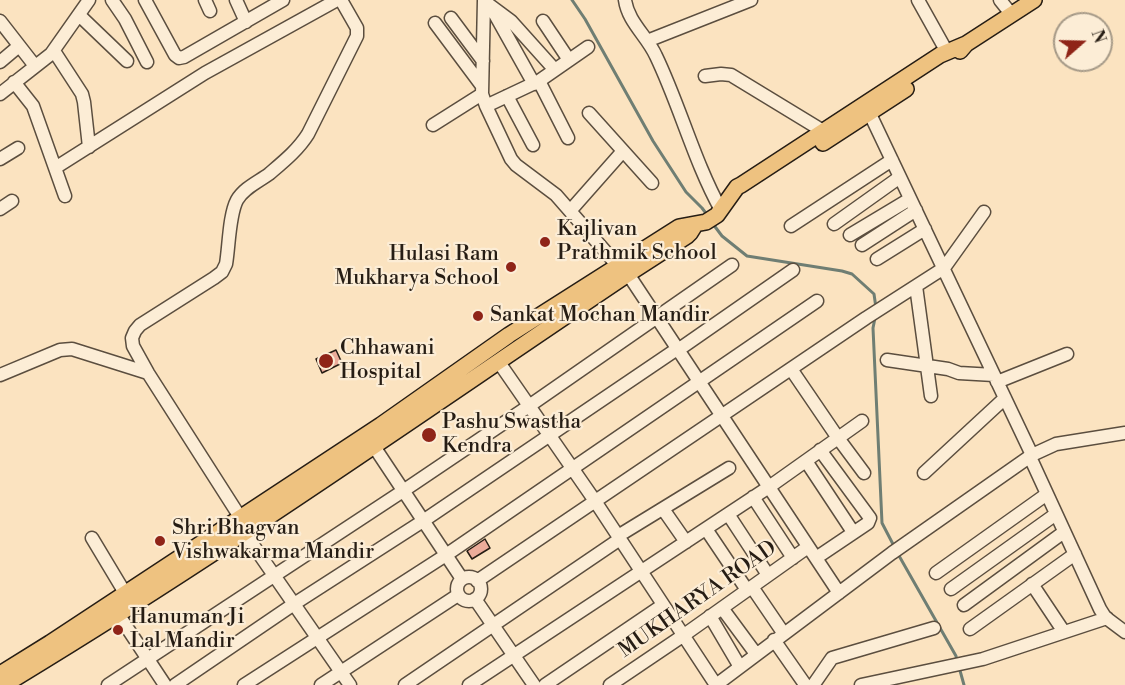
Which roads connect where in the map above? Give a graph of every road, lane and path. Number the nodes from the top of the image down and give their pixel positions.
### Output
1 (89, 0) edge
2 (112, 0) edge
3 (146, 0) edge
4 (236, 0) edge
5 (283, 0) edge
6 (339, 0) edge
7 (625, 0) edge
8 (751, 0) edge
9 (918, 0) edge
10 (1000, 0) edge
11 (1034, 0) edge
12 (486, 2) edge
13 (79, 15) junction
14 (1012, 15) junction
15 (451, 18) dead end
16 (0, 21) edge
17 (543, 21) dead end
18 (246, 22) junction
19 (435, 23) dead end
20 (647, 41) junction
21 (966, 45) junction
22 (20, 46) junction
23 (588, 47) dead end
24 (54, 51) junction
25 (947, 52) junction
26 (570, 60) junction
27 (483, 61) junction
28 (0, 62) edge
29 (127, 62) dead end
30 (147, 62) dead end
31 (35, 66) junction
32 (555, 70) junction
33 (705, 76) dead end
34 (14, 82) junction
35 (537, 82) junction
36 (0, 94) edge
37 (483, 96) junction
38 (507, 96) junction
39 (589, 113) dead end
40 (870, 114) junction
41 (433, 125) dead end
42 (823, 131) junction
43 (568, 138) dead end
44 (533, 145) dead end
45 (89, 147) junction
46 (18, 148) dead end
47 (623, 151) junction
48 (0, 159) edge
49 (892, 160) junction
50 (55, 168) junction
51 (900, 177) junction
52 (652, 183) dead end
53 (65, 196) dead end
54 (12, 201) dead end
55 (913, 205) junction
56 (0, 209) edge
57 (570, 211) junction
58 (984, 212) dead end
59 (713, 215) junction
60 (834, 224) dead end
61 (791, 226) dead end
62 (925, 229) junction
63 (850, 236) dead end
64 (861, 244) dead end
65 (877, 259) dead end
66 (732, 265) dead end
67 (944, 268) junction
68 (623, 270) junction
69 (794, 270) dead end
70 (916, 286) junction
71 (817, 302) dead end
72 (656, 317) junction
73 (677, 350) junction
74 (1067, 354) dead end
75 (887, 360) dead end
76 (498, 361) junction
77 (791, 369) junction
78 (928, 370) junction
79 (148, 373) junction
80 (0, 375) edge
81 (996, 378) junction
82 (699, 383) junction
83 (931, 396) dead end
84 (1005, 398) junction
85 (529, 406) junction
86 (721, 416) junction
87 (862, 421) dead end
88 (1125, 433) edge
89 (549, 436) junction
90 (838, 438) junction
91 (373, 445) junction
92 (820, 450) junction
93 (1031, 456) junction
94 (806, 460) junction
95 (729, 468) dead end
96 (573, 469) junction
97 (864, 473) dead end
98 (924, 473) dead end
99 (769, 487) junction
100 (403, 491) junction
101 (1047, 494) junction
102 (753, 497) junction
103 (595, 501) junction
104 (663, 509) junction
105 (728, 514) junction
106 (1056, 514) junction
107 (240, 517) junction
108 (423, 521) junction
109 (706, 529) junction
110 (244, 532) junction
111 (853, 532) junction
112 (1064, 532) junction
113 (92, 537) dead end
114 (619, 538) junction
115 (686, 542) junction
116 (808, 547) junction
117 (1075, 554) junction
118 (446, 555) junction
119 (793, 558) junction
120 (816, 558) junction
121 (641, 572) junction
122 (936, 573) dead end
123 (768, 575) junction
124 (274, 576) junction
125 (462, 579) junction
126 (477, 581) junction
127 (1032, 584) junction
128 (750, 588) junction
129 (951, 589) dead end
130 (125, 593) junction
131 (839, 593) junction
132 (458, 595) junction
133 (476, 599) junction
134 (294, 604) junction
135 (663, 605) junction
136 (964, 605) dead end
137 (723, 608) junction
138 (118, 614) junction
139 (710, 616) junction
140 (1107, 618) junction
141 (494, 626) junction
142 (934, 628) dead end
143 (970, 628) dead end
144 (1064, 632) junction
145 (1125, 633) edge
146 (684, 635) junction
147 (779, 637) junction
148 (317, 638) junction
149 (756, 654) junction
150 (514, 655) junction
151 (148, 659) junction
152 (740, 667) junction
153 (340, 672) junction
154 (0, 674) edge
155 (884, 683) edge
156 (807, 684) edge
157 (4, 685) edge
158 (108, 685) edge
159 (165, 685) edge
160 (175, 685) edge
161 (244, 685) edge
162 (321, 685) edge
163 (350, 685) edge
164 (405, 685) edge
165 (470, 685) edge
166 (534, 685) edge
167 (545, 685) edge
168 (610, 685) edge
169 (716, 685) edge
170 (827, 685) edge
171 (861, 685) edge

1 - 13 street
2 - 30 street
3 - 18 street
4 - 18 street
5 - 18 street
6 - 45 street
6 - 79 street
7 - 20 street
8 - 20 street
9 - 25 street
10 - 14 street
11 - 14 main road
12 - 27 street
12 - 32 street
12 - 35 street
13 - 24 street
13 - 29 street
14 - 21 main road
15 - 27 street
16 - 22 street
17 - 26 street
19 - 37 street
20 - 59 street
21 - 25 main road
21 - 40 main road
22 - 28 street
22 - 31 street
23 - 26 street
24 - 31 street
24 - 45 street
25 - 42 main road
26 - 32 street
27 - 37 street
31 - 34 street
32 - 35 street
33 - 42 street
34 - 36 street
34 - 50 street
35 - 38 street
35 - 43 street
37 - 38 street
37 - 41 street
37 - 57 street
38 - 44 street
39 - 47 street
40 - 49 street
40 - 59 main road
42 - 59 main road
45 - 50 street
46 - 48 street
47 - 52 street
47 - 57 street
49 - 51 street
49 - 61 street
50 - 53 street
51 - 55 street
51 - 60 street
54 - 56 street
55 - 62 street
55 - 63 street
55 - 64 street
57 - 68 street
58 - 67 street
59 - 68 main road
62 - 65 street
62 - 67 street
66 - 72 street
67 - 70 street
67 - 81 street
68 - 72 street
68 - 76 main road
68 - 107 main road
69 - 73 street
70 - 77 street
70 - 78 street
71 - 82 street
72 - 73 street
72 - 85 street
73 - 82 street
73 - 89 street
74 - 81 street
75 - 78 street
76 - 85 street
76 - 91 main road
77 - 86 street
77 - 90 street
78 - 81 street
78 - 83 street
79 - 80 street
79 - 107 street
81 - 84 street
82 - 86 street
82 - 96 street
84 - 93 street
84 - 98 street
85 - 89 street
85 - 100 street
86 - 99 street
86 - 103 street
87 - 90 street
88 - 93 street
89 - 96 street
89 - 108 street
90 - 92 street
90 - 97 street
91 - 100 street
91 - 110 main road
92 - 94 street
92 - 111 street
93 - 101 street
93 - 131 street
94 - 99 street
94 - 111 street
95 - 104 street
96 - 103 street
96 - 118 street
99 - 102 street
99 - 116 street
100 - 108 street
100 - 124 street
101 - 106 street
101 - 122 street
102 - 105 street
102 - 119 street
103 - 114 street
103 - 126 street
104 - 114 street
104 - 115 street
105 - 109 street
105 - 123 street
106 - 112 street
106 - 129 street
107 - 130 main road
108 - 118 street
108 - 134 street
109 - 115 street
109 - 128 street
110 - 124 street
110 - 138 main road
111 - 120 street
112 - 117 street
112 - 136 street
113 - 130 street
114 - 121 street
114 - 141 street
115 - 121 street
116 - 119 street, MUKHARYA ROAD
116 - 120 street
117 - 127 street
117 - 140 street
118 - 125 street
118 - 148 street
119 - 123 street, MUKHARYA ROAD
120 - 131 street
121 - 135 street
121 - 150 street
123 - 128 street, MUKHARYA ROAD
124 - 134 street
124 - 151 street
125 - 126 street
125 - 132 street
126 - 133 street
127 - 143 street
127 - 144 street
128 - 137 street, MUKHARYA ROAD
128 - 147 street
130 - 154 main road
131 - 147 street
132 - 133 street
132 - 153 street
133 - 141 street
134 - 148 street
134 - 160 street
135 - 146 street
135 - 167 street
137 - 139 street, MUKHARYA ROAD
137 - 149 street
138 - 151 street
138 - 157 main road
139 - 146 street, MUKHARYA ROAD
139 - 152 street
140 - 144 street
140 - 145 street
141 - 150 street
141 - 164 street
142 - 156 street
144 - 155 street
146 - 168 street, MUKHARYA ROAD
146 - 169 street
147 - 149 street
147 - 156 street
148 - 153 street
148 - 161 street
149 - 152 street
150 - 165 street
150 - 166 street
151 - 158 street
151 - 159 street
152 - 169 street
153 - 162 street
153 - 163 street
155 - 171 street
156 - 170 street

